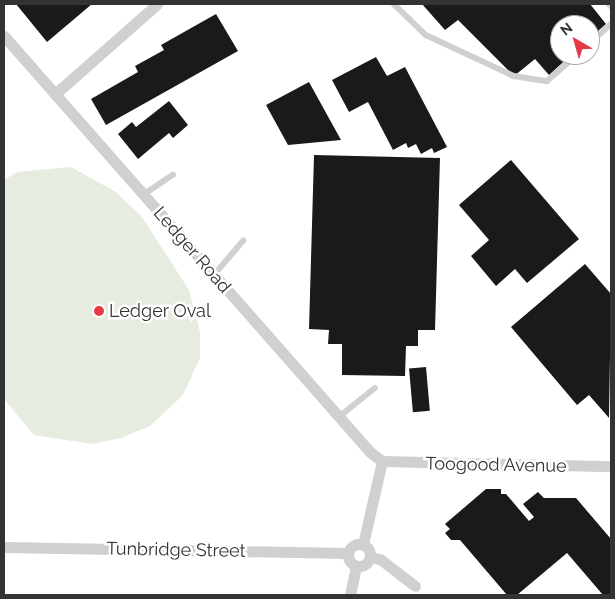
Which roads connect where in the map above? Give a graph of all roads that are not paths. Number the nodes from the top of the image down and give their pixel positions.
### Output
1 (158, 4) edge
2 (394, 4) edge
3 (611, 24) edge
4 (600, 34) edge
5 (4, 36) edge
6 (566, 65) edge
7 (55, 94) junction
8 (173, 175) dead end
9 (143, 195) junction
10 (243, 240) dead end
11 (214, 275) junction
12 (375, 388) dead end
13 (339, 417) junction
14 (382, 461) junction
15 (611, 466) edge
16 (363, 544) junction
17 (4, 546) edge
18 (348, 553) junction
19 (370, 557) junction
20 (356, 566) junction
21 (415, 586) dead end
22 (350, 595) edge

1 - 7 street
2 - 6 lane
3 - 4 lane
5 - 7 street, Ledger Road
7 - 9 street, Ledger Road
8 - 9 lane
9 - 11 street, Ledger Road
10 - 11 lane
11 - 13 street, Ledger Road
12 - 13 lane
13 - 14 street, Ledger Road
14 - 15 street, Toogood Avenue
14 - 16 street
16 - 18 street
16 - 19 street
17 - 18 street, Tunbridge Street
18 - 20 street
19 - 20 street
19 - 21 street
20 - 22 street

